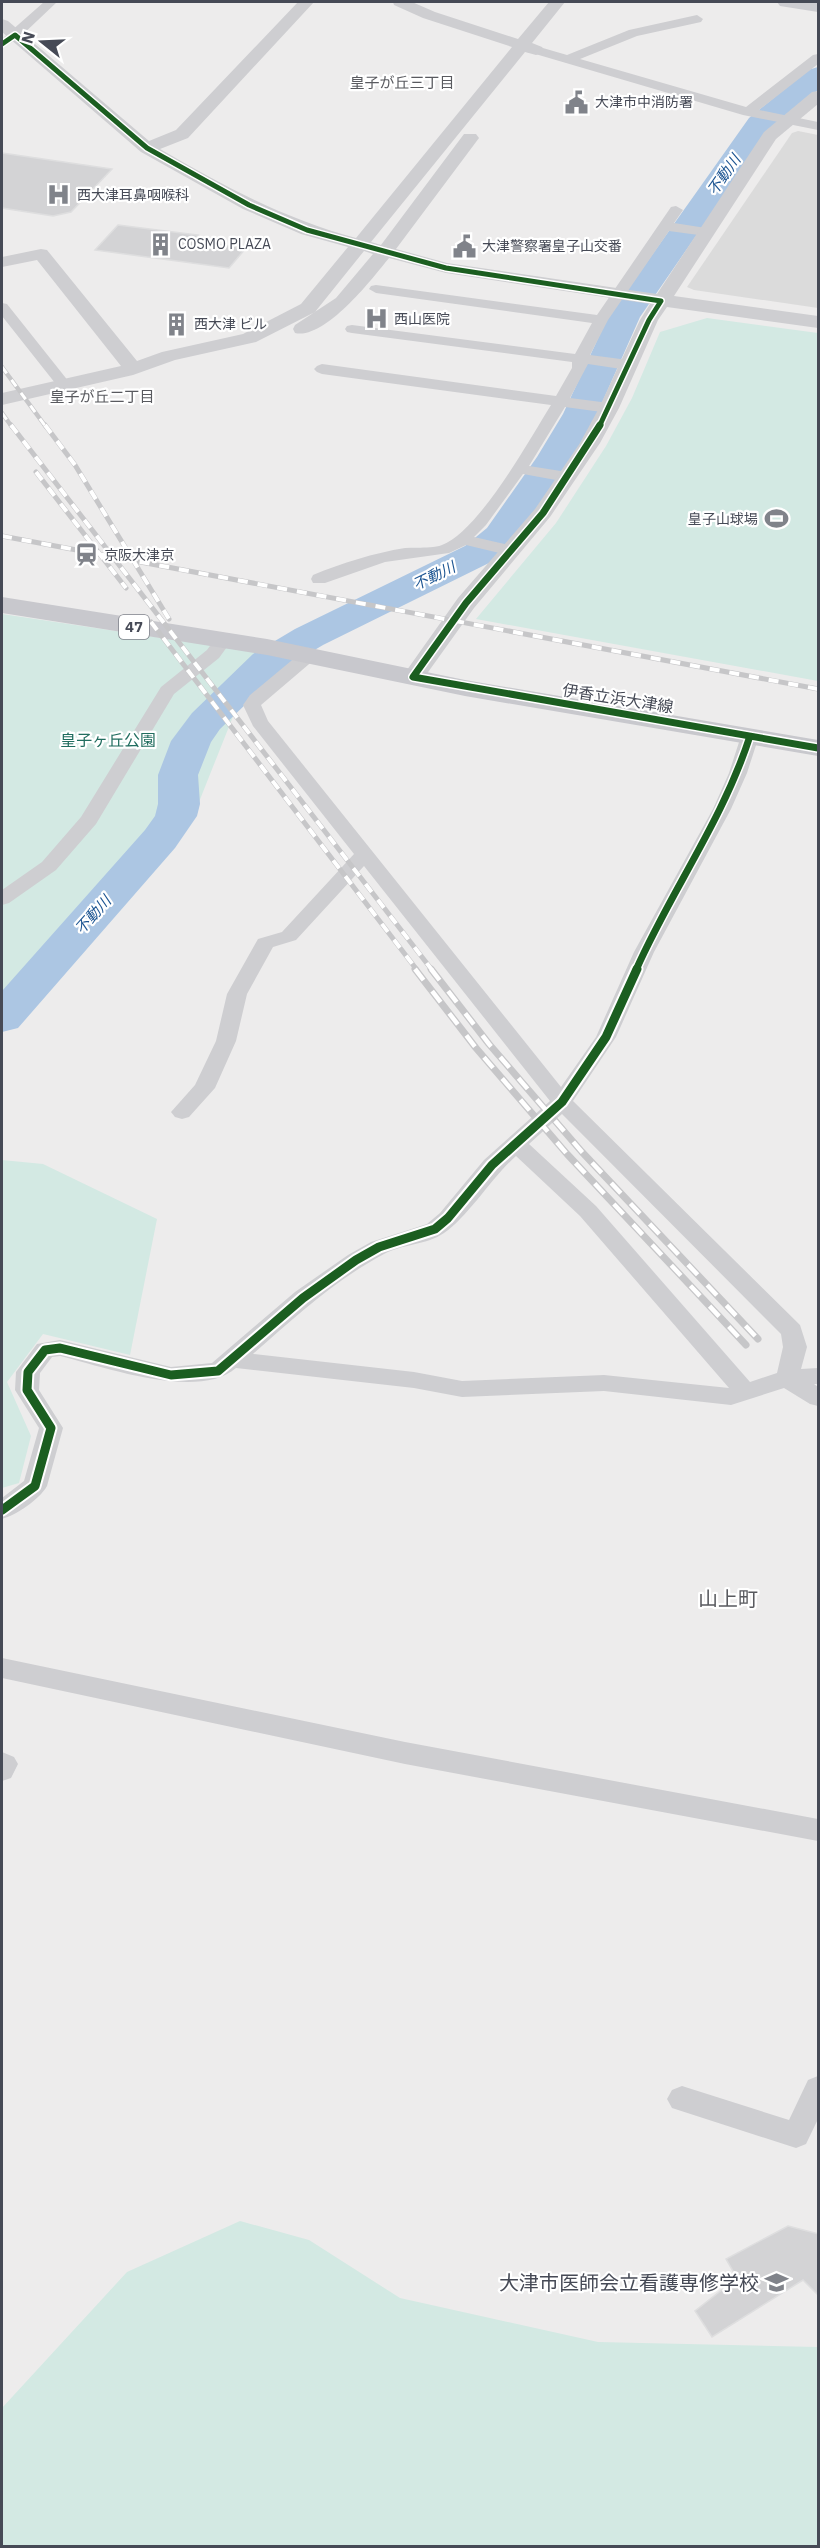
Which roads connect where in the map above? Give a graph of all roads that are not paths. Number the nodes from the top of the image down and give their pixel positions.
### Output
1 (51, 2) edge
2 (306, 2) edge
3 (400, 2) edge
4 (557, 2) edge
5 (576, 2) edge
6 (786, 2) edge
7 (819, 7) edge
8 (697, 19) dead end
9 (6, 34) edge
10 (528, 48) junction
11 (568, 59) junction
12 (816, 63) edge
13 (819, 96) edge
14 (493, 108) dead end
15 (751, 112) junction
16 (784, 119) junction
17 (819, 126) edge
18 (478, 127) dead end
19 (147, 148) junction
20 (676, 210) dead end
21 (665, 226) junction
22 (706, 232) junction
23 (360, 244) junction
24 (385, 252) junction
25 (2, 262) edge
26 (376, 289) dead end
27 (618, 295) junction
28 (656, 300) junction
29 (2, 307) edge
30 (601, 320) junction
31 (819, 322) edge
32 (352, 329) dead end
33 (581, 359) junction
34 (627, 365) junction
35 (133, 369) junction
36 (322, 369) dead end
37 (64, 385) junction
38 (2, 399) edge
39 (561, 402) junction
40 (609, 408) junction
41 (519, 469) junction
42 (566, 477) junction
43 (464, 539) junction
44 (511, 550) junction
45 (319, 579) dead end
46 (2, 605) edge
47 (223, 640) junction
48 (307, 655) junction
49 (413, 677) junction
50 (750, 736) junction
51 (819, 748) edge
52 (364, 854) junction
53 (2, 899) edge
54 (562, 1102) junction
55 (182, 1112) dead end
56 (517, 1145) junction
57 (233, 1360) junction
58 (819, 1377) edge
59 (787, 1378) junction
60 (746, 1392) junction
61 (819, 1398) edge
62 (2, 1510) edge
63 (2, 1668) edge
64 (2, 1763) edge
65 (2, 1770) edge
66 (819, 1830) edge
67 (819, 2089) edge
68 (682, 2099) dead end

1 - 9 street
2 - 19 street
3 - 10 street
4 - 10 street
5 - 10 street
6 - 7 main road
8 - 11 street
9 - 19 street
10 - 11 street
10 - 14 street
10 - 23 street
11 - 15 street
12 - 15 street
13 - 16 street
15 - 16 street
16 - 17 street
16 - 22 street
18 - 24 street
19 - 23 street
20 - 21 street
21 - 22 street
21 - 27 street
22 - 28 street
23 - 24 street
23 - 35 street
24 - 27 street
24 - 35 street
25 - 35 street
26 - 30 street
27 - 28 street
27 - 30 street
28 - 31 street
28 - 34 street
29 - 37 street
30 - 33 street
32 - 33 street
33 - 34 street
33 - 39 street
34 - 40 street
35 - 37 street
36 - 39 street
37 - 38 street
39 - 40 street
39 - 41 street
40 - 42 street
41 - 42 street
41 - 43 street
42 - 44 street
43 - 44 street
43 - 45 street
44 - 49 street
46 - 47 main road, 伊香立浜大津線 / 47
47 - 48 main road, 伊香立浜大津線 / 47
47 - 53 street
48 - 49 main road, 伊香立浜大津線 / 47
48 - 52 street
49 - 50 main road, 伊香立浜大津線 / 47
50 - 51 main road, 伊香立浜大津線 / 47
50 - 54 street
52 - 54 street
52 - 55 street
54 - 56 street
54 - 59 street
56 - 57 street
56 - 60 street
57 - 60 street
57 - 62 street
58 - 59 street
59 - 60 street
59 - 61 street
63 - 66 street
64 - 65 street
67 - 68 street

